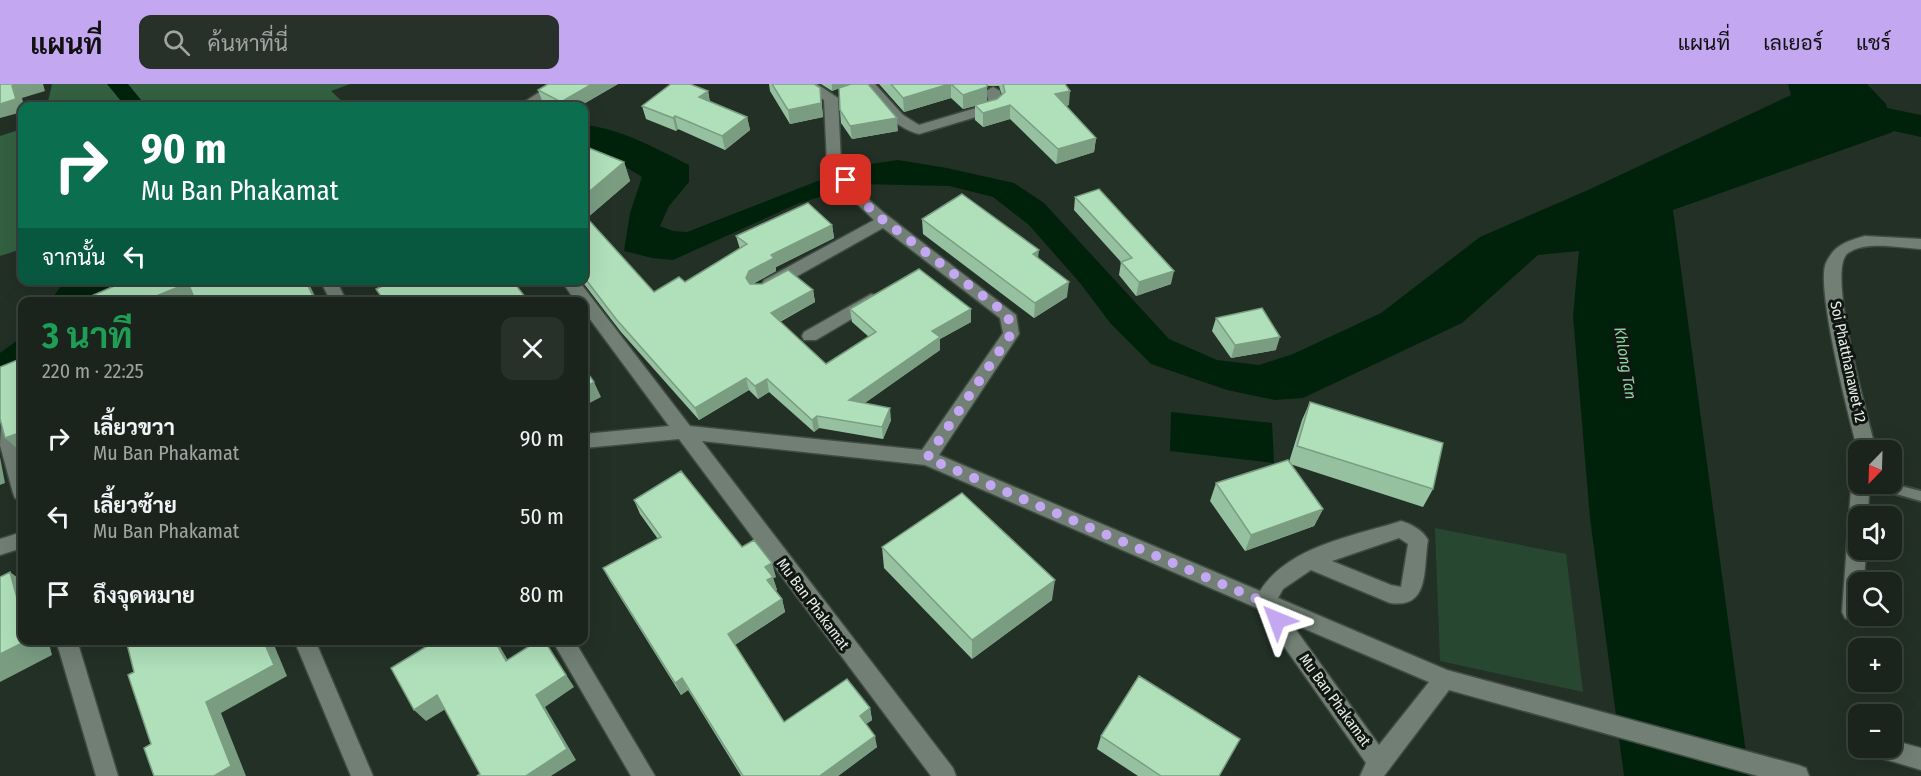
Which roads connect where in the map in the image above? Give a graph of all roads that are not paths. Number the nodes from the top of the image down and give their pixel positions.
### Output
1 (562, 84) edge
2 (807, 84) edge
3 (867, 86) edge
4 (993, 91) dead end
5 (531, 102) edge
6 (884, 221) junction
7 (1921, 244) edge
8 (938, 261) junction
9 (918, 273) edge
10 (759, 290) edge
11 (888, 290) edge
12 (588, 306) edge
13 (810, 336) dead end
14 (2, 419) edge
15 (681, 432) junction
16 (1865, 440) edge
17 (588, 441) edge
18 (927, 458) junction
19 (18, 478) edge
20 (1902, 491) edge
21 (1860, 494) edge
22 (1921, 496) edge
23 (18, 541) edge
24 (0, 547) edge
25 (1309, 560) junction
26 (1855, 572) edge
27 (1264, 602) junction
28 (68, 645) edge
29 (306, 645) edge
30 (565, 645) edge
31 (1445, 680) junction
32 (1902, 754) edge
33 (1921, 759) edge
34 (1375, 769) edge
35 (107, 776) edge
36 (362, 776) edge
37 (644, 776) edge
38 (945, 776) edge
39 (1798, 776) edge

1 - 5 street
2 - 6 street
3 - 4 street
6 - 8 street
6 - 10 street
7 - 16 street, Soi Phatthanawet 12
8 - 9 street
8 - 18 street
11 - 13 street
12 - 15 street, Mu Ban Phakamat
14 - 19 street
15 - 17 street
15 - 18 street
15 - 38 street, Mu Ban Phakamat
18 - 27 street
20 - 22 lane
21 - 26 street
23 - 24 street
25 - 25 street
25 - 27 street
27 - 31 street
27 - 34 street, Mu Ban Phakamat
28 - 35 street
29 - 36 street
30 - 37 street
31 - 34 street
31 - 39 street
32 - 33 street

